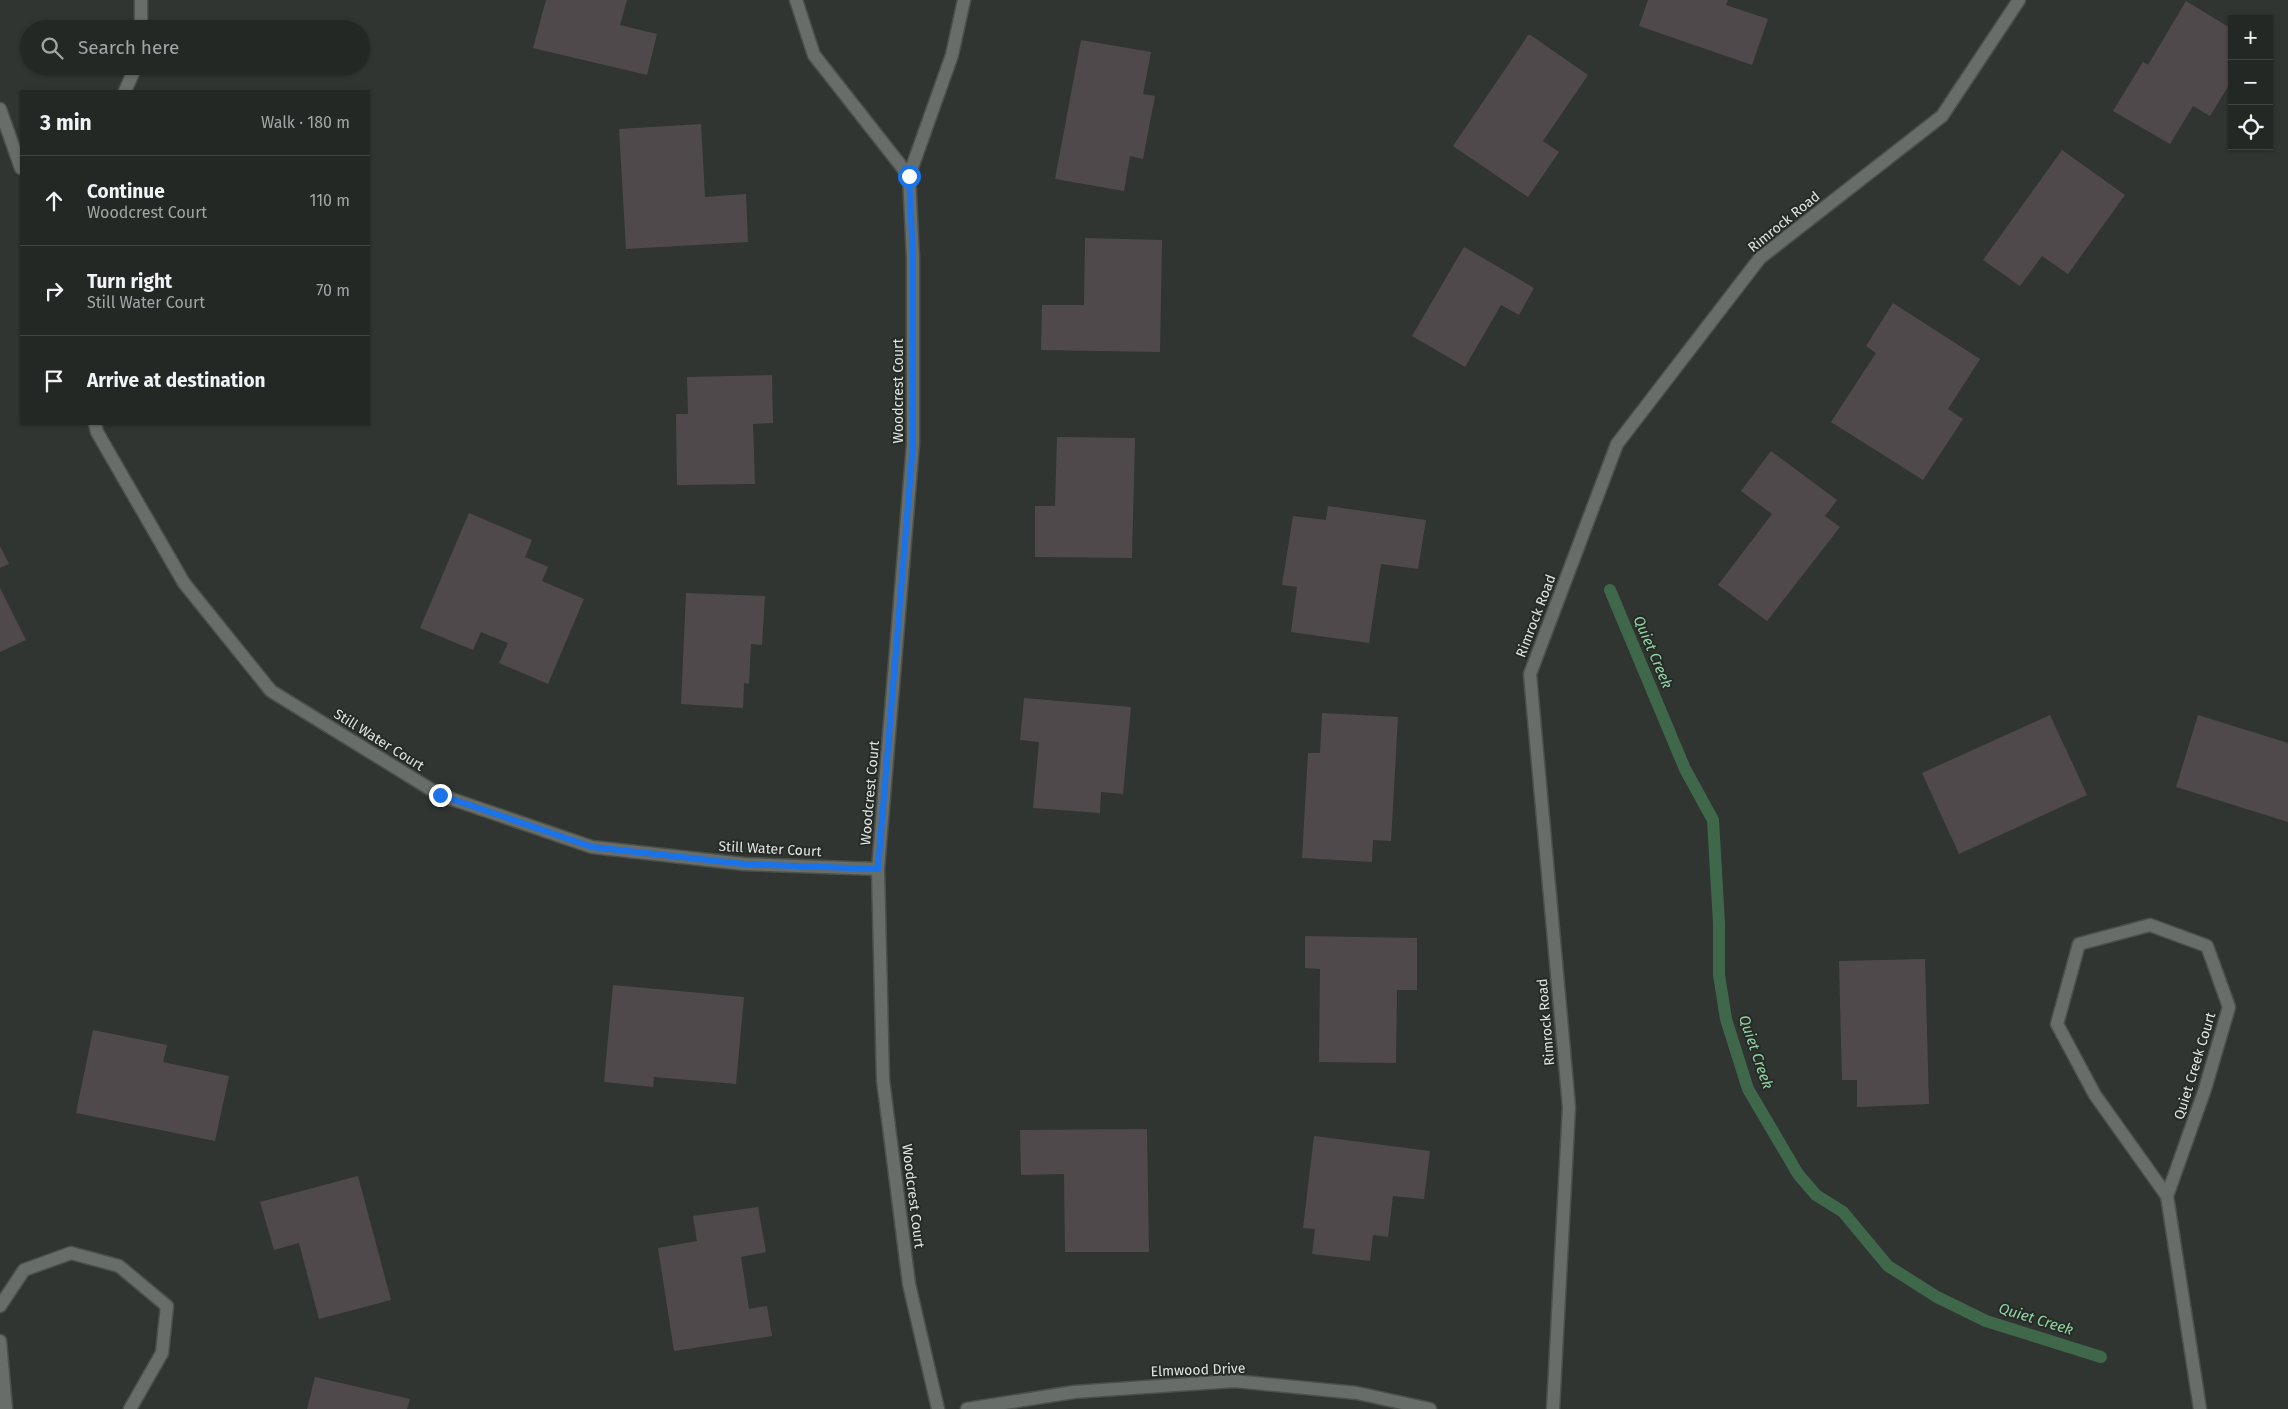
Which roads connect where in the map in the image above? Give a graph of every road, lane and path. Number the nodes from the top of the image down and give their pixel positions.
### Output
1 (141, 0) edge
2 (796, 0) edge
3 (964, 0) edge
4 (2019, 0) edge
5 (141, 20) edge
6 (132, 75) edge
7 (125, 90) edge
8 (0, 109) edge
9 (20, 165) edge
10 (909, 176) junction
11 (95, 425) edge
12 (878, 869) junction
13 (2167, 1196) junction
14 (0, 1306) edge
15 (0, 1340) edge
16 (6, 1409) edge
17 (130, 1409) edge
18 (938, 1409) edge
19 (967, 1409) edge
20 (1430, 1409) edge
21 (1553, 1409) edge
22 (2200, 1409) edge

1 - 5 street
2 - 10 street
3 - 10 street, Woodcrest Court
4 - 21 street, Rimrock Road
6 - 7 street
8 - 9 street
10 - 12 street, Woodcrest Court
11 - 12 street, Still Water Court
12 - 18 street, Woodcrest Court
13 - 13 street, Quiet Creek Court
13 - 22 street, Quiet Creek Court
14 - 17 street
15 - 16 street
19 - 20 street, Elmwood Drive

